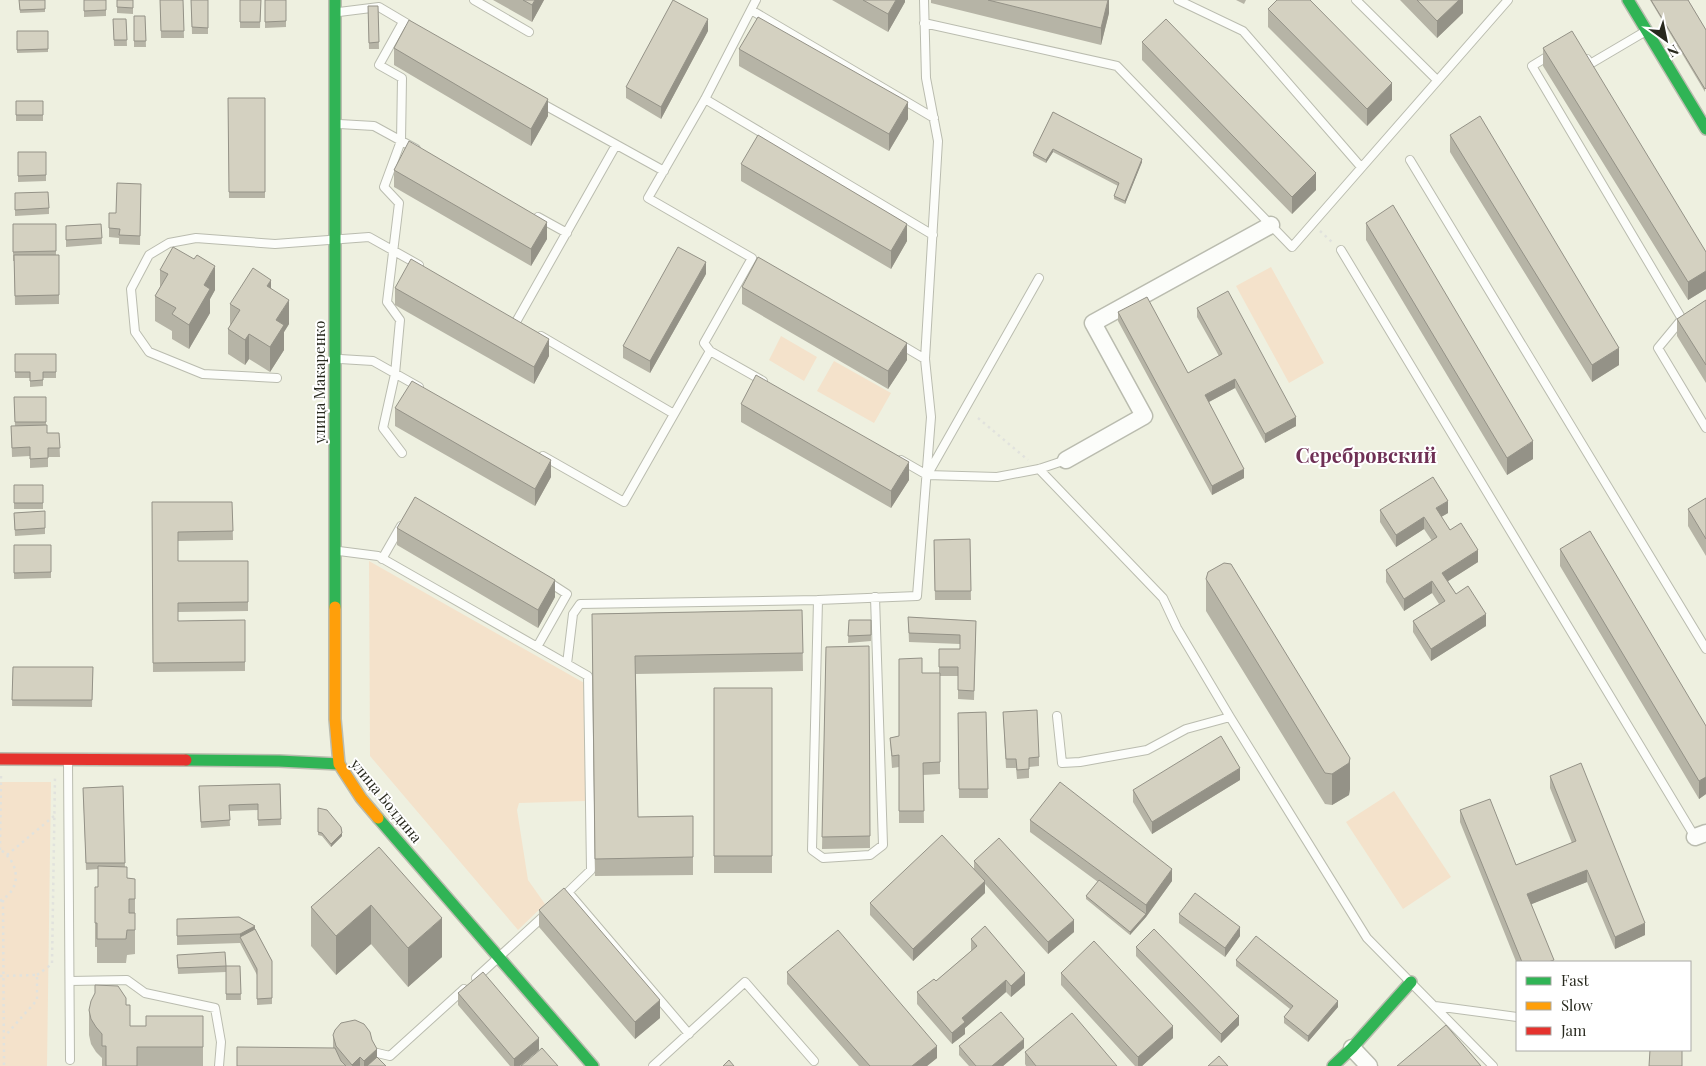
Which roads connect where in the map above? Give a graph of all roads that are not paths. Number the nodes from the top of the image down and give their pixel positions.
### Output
1 (335, 0) edge
2 (474, 0) edge
3 (756, 0) edge
4 (924, 0) edge
5 (1178, 0) edge
6 (1356, 0) edge
7 (1508, 0) edge
8 (1628, 0) edge
9 (752, 10) junction
10 (335, 12) junction
11 (403, 22) junction
12 (924, 23) junction
13 (412, 27) edge
14 (1646, 30) junction
15 (529, 32) dead end
16 (1560, 48) edge
17 (1585, 56) edge
18 (1437, 80) junction
19 (532, 98) edge
20 (705, 99) junction
21 (934, 118) junction
22 (335, 124) junction
23 (1706, 129) edge
24 (401, 141) junction
25 (616, 145) junction
26 (428, 156) edge
27 (1410, 160) dead end
28 (1361, 167) junction
29 (664, 170) junction
30 (532, 213) edge
31 (1271, 225) junction
32 (567, 233) junction
33 (932, 235) junction
34 (336, 240) junction
35 (393, 250) junction
36 (1341, 250) road end
37 (752, 258) junction
38 (760, 262) edge
39 (426, 270) edge
40 (1039, 278) dead end
41 (1690, 315) edge
42 (508, 317) edge
43 (1682, 319) junction
44 (516, 322) junction
45 (525, 327) edge
46 (533, 332) edge
47 (892, 340) edge
48 (710, 351) junction
49 (336, 359) junction
50 (925, 360) junction
51 (395, 374) junction
52 (277, 378) dead end
53 (768, 385) edge
54 (429, 393) edge
55 (674, 414) junction
56 (1706, 428) edge
57 (402, 453) dead end
58 (539, 454) edge
59 (894, 456) edge
60 (1066, 460) joint
61 (1039, 468) junction
62 (927, 475) junction
63 (406, 518) edge
64 (334, 550) junction
65 (382, 559) junction
66 (542, 578) edge
67 (875, 597) junction
68 (818, 600) junction
69 (537, 647) junction
70 (1706, 649) edge
71 (567, 664) junction
72 (1057, 716) dead end
73 (1230, 717) junction
74 (0, 759) edge
75 (68, 760) junction
76 (339, 764) junction
77 (1701, 835) edge
78 (568, 892) junction
79 (498, 958) junction
80 (70, 981) junction
81 (1411, 982) junction
82 (1434, 1006) junction
83 (1516, 1017) edge
84 (690, 1034) junction
85 (1352, 1048) junction
86 (366, 1051) edge
87 (70, 1060) dead end
88 (814, 1061) dead end
89 (219, 1066) edge
90 (593, 1066) edge
91 (653, 1066) edge
92 (1333, 1066) edge
93 (1368, 1066) edge
94 (1493, 1066) edge

1 - 10 main road, улица Макаренко
2 - 15 lane
3 - 9 lane
4 - 12 lane
5 - 28 lane
6 - 18 lane
7 - 18 lane
8 - 14 main road
9 - 20 lane
9 - 21 lane
10 - 11 lane
10 - 22 main road, улица Макаренко
11 - 13 lane
11 - 24 lane
12 - 21 lane
12 - 31 lane
14 - 17 lane
14 - 23 main road
16 - 43 lane
18 - 28 lane
19 - 25 lane
20 - 29 lane
20 - 33 lane
21 - 33 lane
22 - 24 lane
22 - 34 main road, улица Макаренко
24 - 26 lane
24 - 35 lane
25 - 29 lane
25 - 32 lane
27 - 70 lane
28 - 31 lane
29 - 37 lane
30 - 32 lane
31 - 60 street
32 - 44 lane
33 - 50 lane
34 - 35 lane
34 - 49 main road, улица Макаренко
34 - 52 lane
35 - 39 lane
35 - 51 lane
36 - 77 lane
37 - 38 lane
37 - 48 lane
40 - 62 lane
41 - 43 lane
42 - 44 lane
43 - 56 lane
44 - 45 lane
46 - 55 lane
47 - 50 lane
48 - 53 lane
48 - 55 lane
49 - 51 lane
49 - 64 main road, улица Макаренко
50 - 62 lane
51 - 54 lane
51 - 57 lane
55 - 58 lane
59 - 62 lane
60 - 61 lane
61 - 62 lane
61 - 73 lane
62 - 67 lane
63 - 65 lane
64 - 65 lane
64 - 76 main road, улица Макаренко
65 - 69 lane
66 - 69 lane
67 - 68 lane
67 - 68 lane
68 - 71 lane
69 - 71 lane
71 - 78 lane
72 - 73 lane
73 - 81 lane
74 - 75 main road, улица Болдина
75 - 76 main road, улица Болдина
75 - 80 lane
76 - 79 main road, улица Болдина
78 - 79 lane
78 - 84 lane
79 - 86 lane
79 - 90 main road, улица Болдина
80 - 87 lane
80 - 89 lane
81 - 82 lane
81 - 85 main road
82 - 83 lane
82 - 94 lane
84 - 88 lane
84 - 91 lane
85 - 92 main road
85 - 93 street

